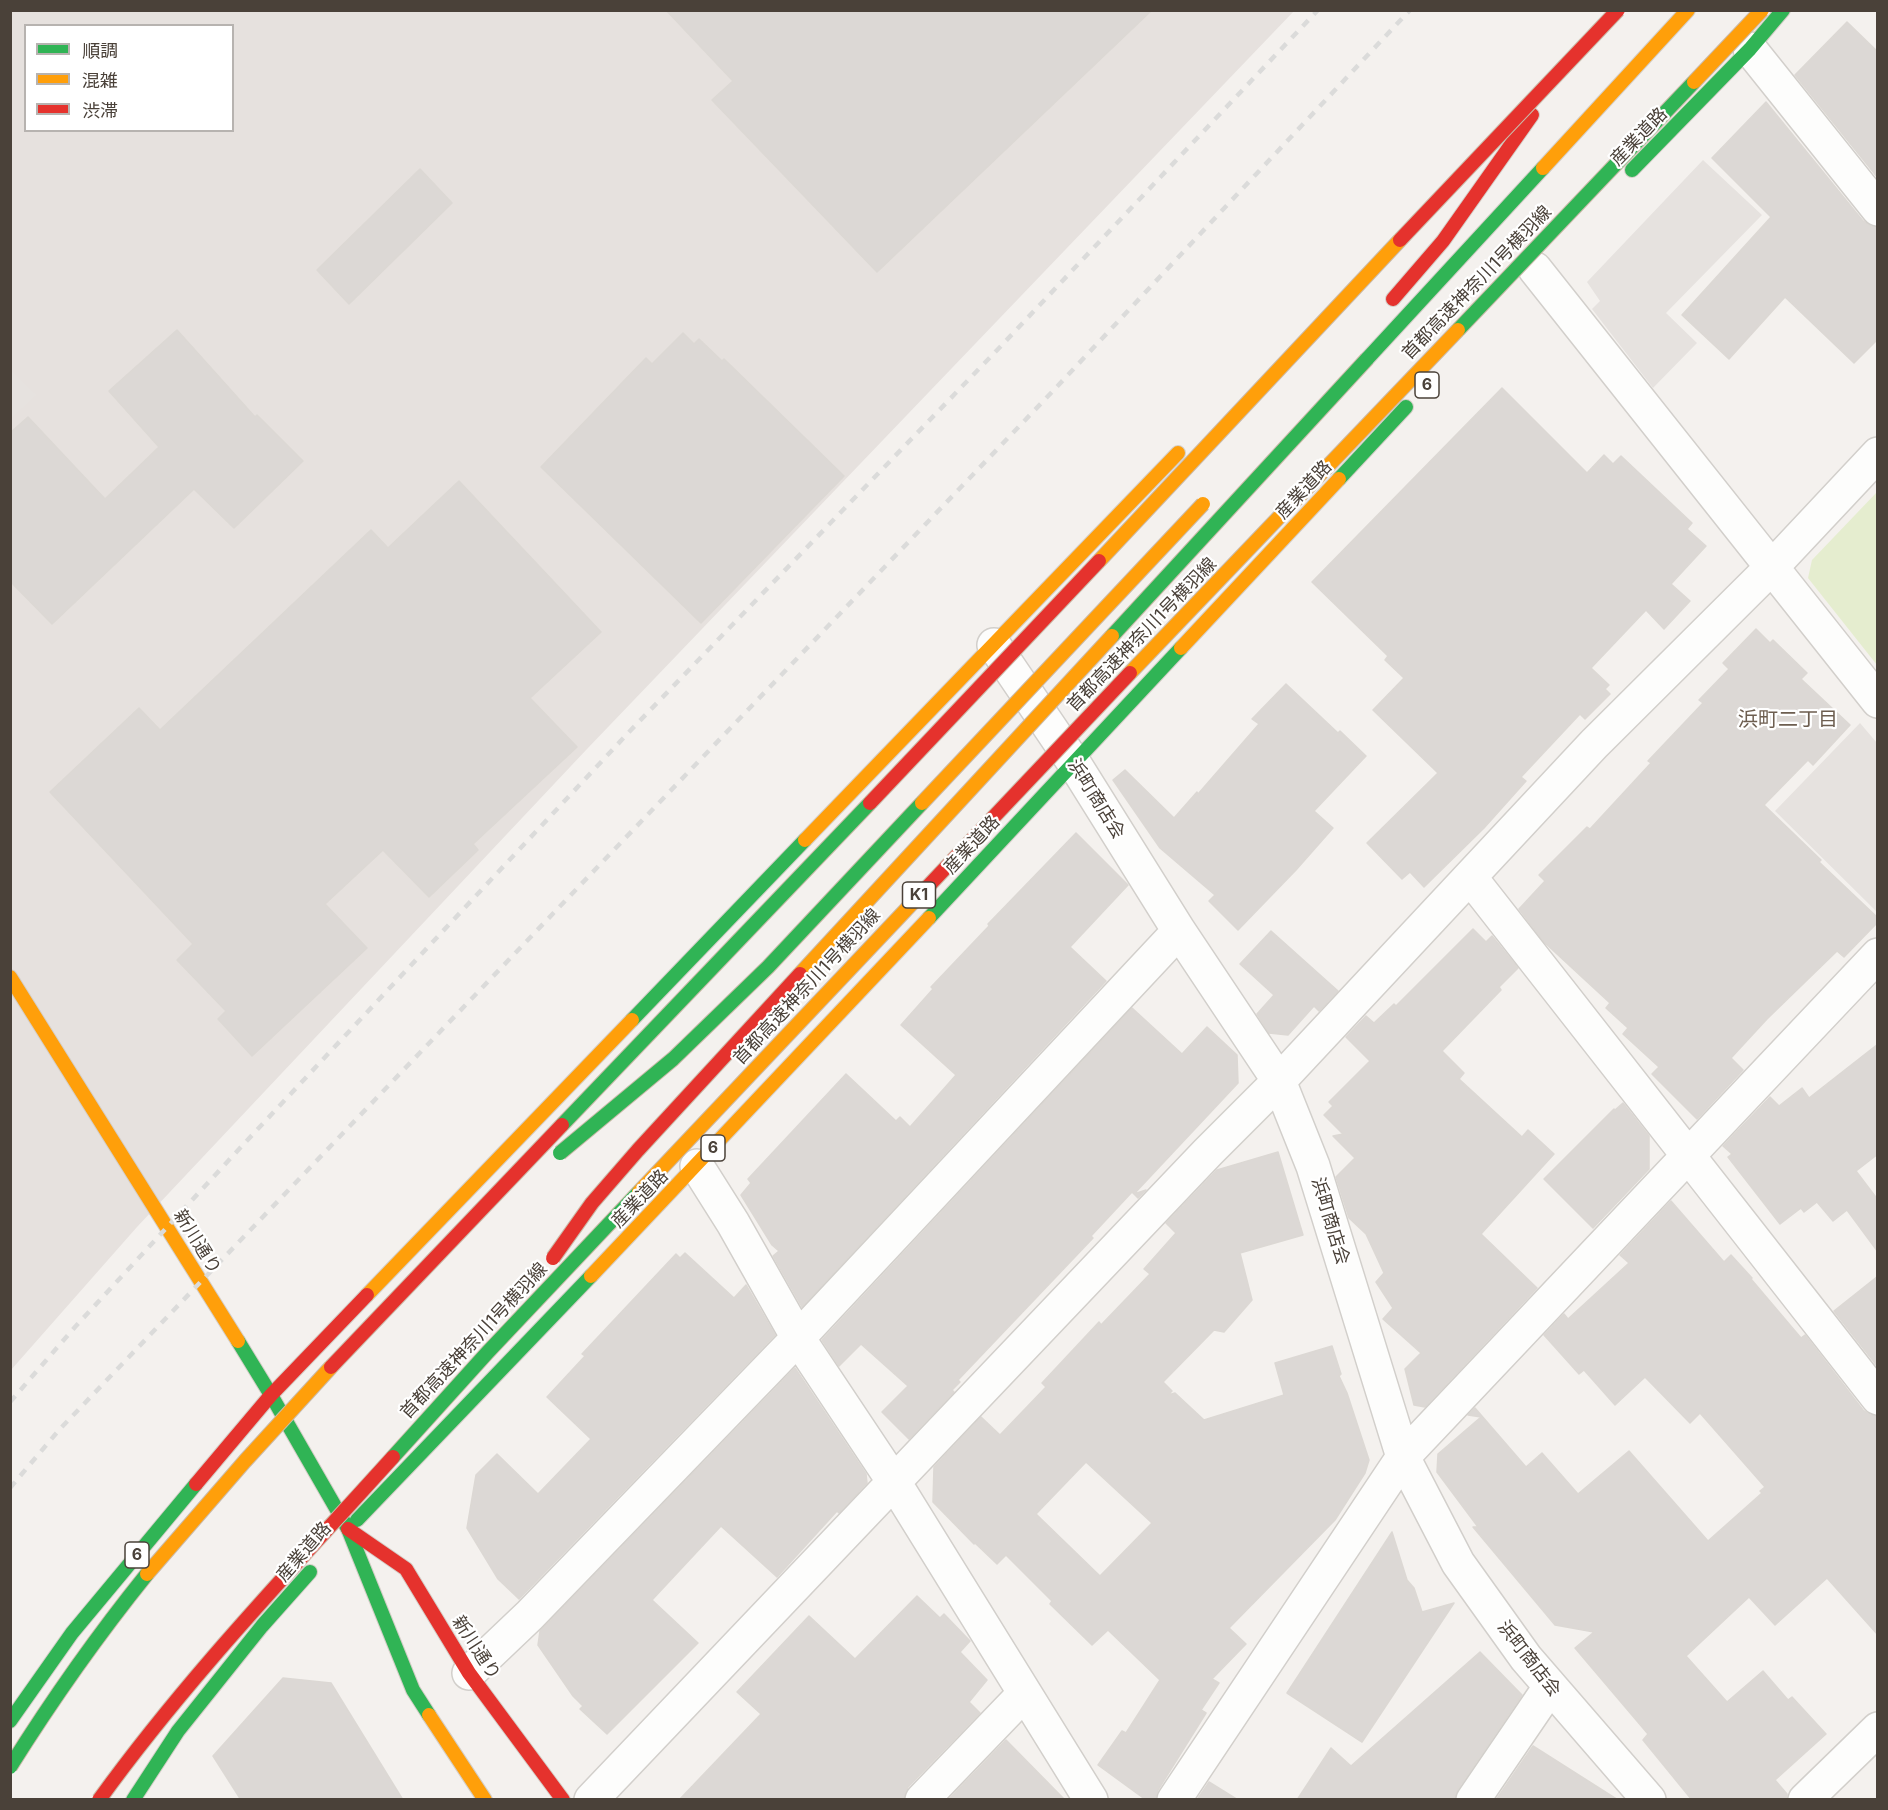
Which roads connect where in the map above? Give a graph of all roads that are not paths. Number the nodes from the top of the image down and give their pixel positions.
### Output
1 (1604, 10) edge
2 (1618, 10) edge
3 (1688, 10) edge
4 (1762, 10) edge
5 (1783, 10) edge
6 (1749, 49) junction
7 (1626, 176) dead end
8 (1878, 209) edge
9 (1535, 269) dead end
10 (1330, 294) dead end
11 (1381, 312) dead end
12 (1414, 398) dead end
13 (1191, 440) dead end
14 (1878, 453) edge
15 (1214, 493) dead end
16 (1772, 567) junction
17 (993, 645) junction
18 (1878, 701) edge
19 (1074, 763) junction
20 (1470, 877) junction
21 (1179, 931) junction
22 (1878, 955) edge
23 (10, 977) edge
24 (1280, 1081) junction
25 (1689, 1155) junction
26 (697, 1166) junction
27 (438, 1253) junction
28 (798, 1338) junction
29 (487, 1353) junction
30 (271, 1395) junction
31 (1878, 1398) edge
32 (1403, 1457) junction
33 (894, 1482) junction
34 (344, 1533) junction
35 (317, 1564) dead end
36 (469, 1673) junction
37 (1550, 1687) junction
38 (1024, 1695) junction
39 (10, 1721) edge
40 (1878, 1729) edge
41 (10, 1767) edge
42 (99, 1800) edge
43 (133, 1800) edge
44 (485, 1800) edge
45 (563, 1800) edge
46 (591, 1800) edge
47 (922, 1800) edge
48 (1091, 1800) edge
49 (1174, 1800) edge
50 (1473, 1800) edge
51 (1649, 1800) edge
52 (1805, 1800) edge

1 - 10 main road
1 - 11 main road
2 - 27 main road, bridge
3 - 29 main road, bridge
4 - 29 main road, 首都高速神奈川1号横羽線 / K1, bridge
5 - 6 main road, 産業道路
6 - 7 main road, 産業道路
6 - 8 street
9 - 16 street
12 - 19 main road, 産業道路 / 6
13 - 17 main road, 6
14 - 16 street
15 - 27 main road, bridge
16 - 18 street
16 - 20 street
17 - 19 street, 浜町商店会
17 - 30 main road, 6
19 - 21 street, 浜町商店会
19 - 26 main road, 産業道路 / 6
20 - 24 street
20 - 25 street
21 - 24 street, 浜町商店会
21 - 28 street
22 - 25 street
23 - 30 main road, 新川通り
24 - 32 street, 浜町商店会
24 - 33 street
25 - 31 street
25 - 32 street
26 - 28 street
26 - 34 main road, 産業道路 / 6
27 - 41 main road, bridge
28 - 33 street
28 - 36 street
29 - 42 main road, 首都高速神奈川1号横羽線 / K1, bridge
30 - 34 main road, 新川通り
30 - 39 main road, 6
32 - 37 street, 浜町商店会
32 - 49 street
33 - 38 street
33 - 46 street
34 - 36 main road, 新川通り
34 - 44 main road, 新川通り
35 - 43 main road, 産業道路
36 - 45 main road, 新川通り
37 - 50 street
37 - 51 street, 浜町商店会
38 - 47 street
38 - 48 street
40 - 52 street

